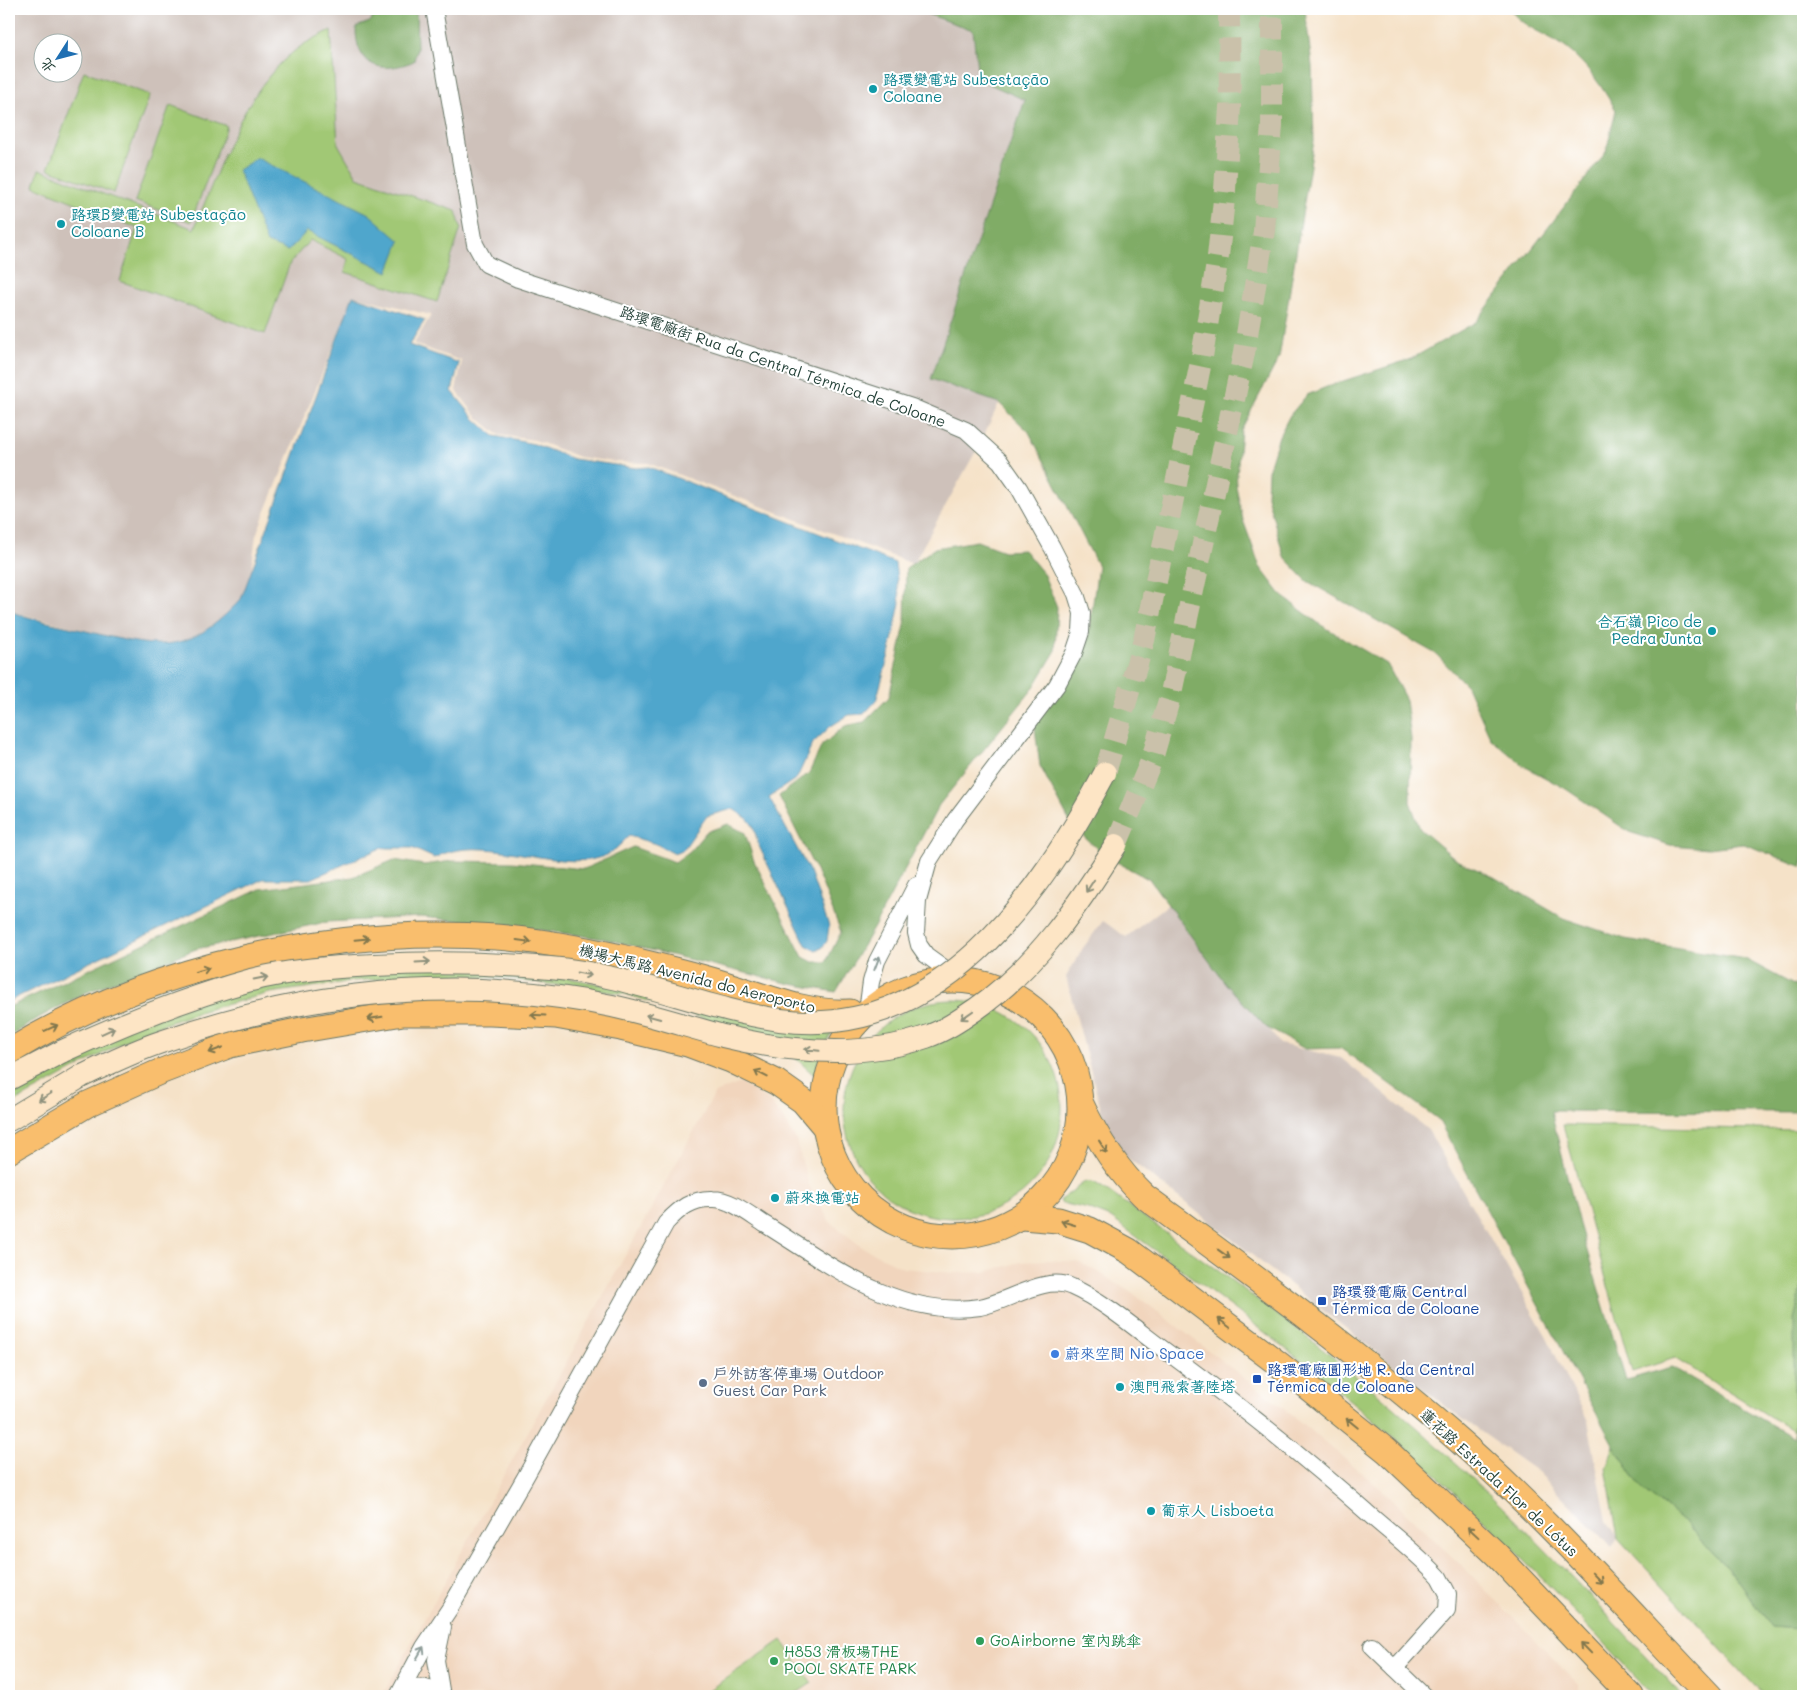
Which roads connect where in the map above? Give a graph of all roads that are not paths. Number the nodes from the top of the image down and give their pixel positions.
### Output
1 (434, 9) edge
2 (1105, 773) tunnel mouth
3 (1116, 845) tunnel mouth
4 (929, 861) junction
5 (958, 978) junction
6 (867, 1011) junction
7 (9, 1052) edge
8 (9, 1079) edge
9 (1081, 1104) junction
10 (9, 1120) edge
11 (825, 1127) junction
12 (9, 1151) edge
13 (1022, 1217) junction
14 (450, 1608) junction
15 (1372, 1646) dead end
16 (1395, 1668) junction
17 (1625, 1692) edge
18 (399, 1696) edge
19 (441, 1696) edge
20 (1424, 1696) edge
21 (1710, 1696) edge

1 - 4 street, 路環電廠街 Rua da Central Térmica de Coloane
8 -> 2 main road, bridge
3 -> 10 main road, bridge
4 - 5 street, 路環電廠街 Rua da Central Térmica de Coloane
6 -> 4 street
5 - 6 main road
5 - 9 main road
7 -> 6 main road, 機場大馬路 Avenida do Aeroporto
6 - 11 main road
9 - 13 main road
9 -> 21 main road, 蓮花路 Estrada Flor de Lótus
11 -> 12 main road
11 - 13 main road
17 -> 13 main road
14 - 16 street
18 -> 14 street
14 - 19 street
15 - 16 street
16 - 20 street
18 - 19 street

